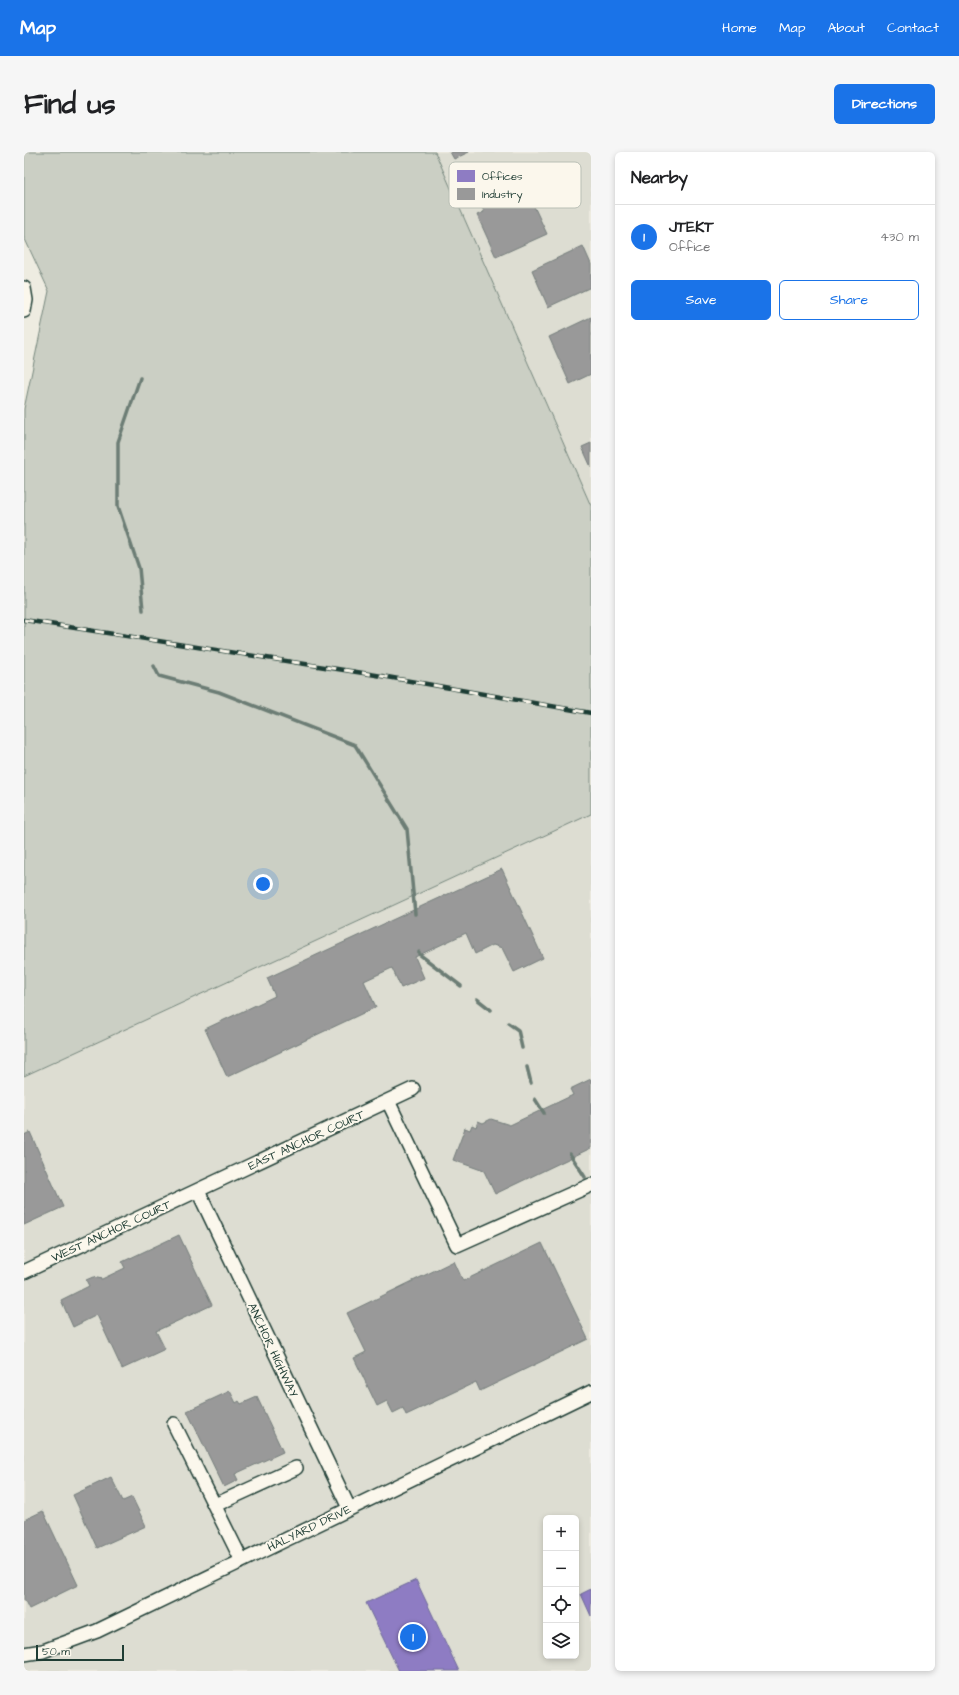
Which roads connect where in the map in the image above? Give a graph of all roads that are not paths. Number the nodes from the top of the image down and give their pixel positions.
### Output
1 (24, 288) edge
2 (24, 311) edge
3 (413, 1089) dead end
4 (388, 1101) junction
5 (591, 1185) edge
6 (198, 1190) junction
7 (24, 1272) edge
8 (591, 1392) edge
9 (174, 1424) dead end
10 (296, 1468) dead end
11 (215, 1505) junction
12 (349, 1508) junction
13 (242, 1561) junction
14 (24, 1654) edge

1 - 2 street
3 - 4 street, EAST ANCHOR COURT
4 - 5 street
4 - 6 street, EAST ANCHOR COURT
6 - 7 street, WEST ANCHOR COURT
6 - 12 street, ANCHOR HIGHWAY
8 - 12 street, HALYARD DRIVE
9 - 11 street
10 - 11 street
11 - 13 street
12 - 13 street, HALYARD DRIVE
13 - 14 street, HALYARD DRIVE

